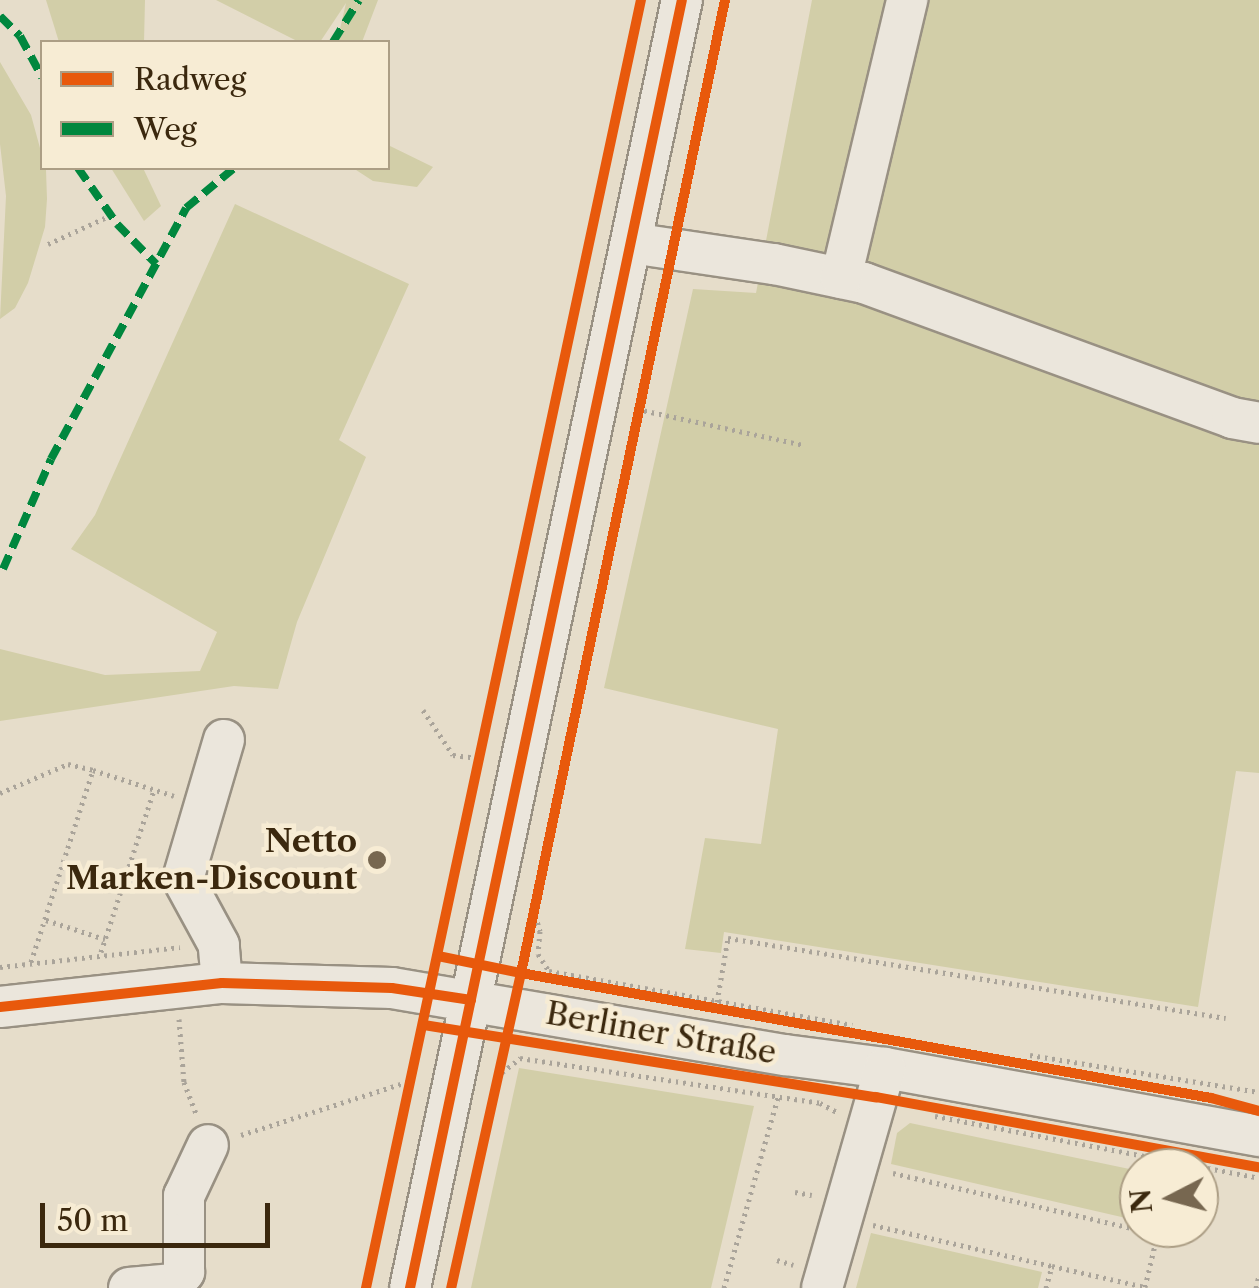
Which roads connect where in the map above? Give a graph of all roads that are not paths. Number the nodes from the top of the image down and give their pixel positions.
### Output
1 (908, 0) edge
2 (676, 1) edge
3 (632, 243) junction
4 (841, 278) junction
5 (1259, 423) edge
6 (224, 740) dead end
7 (222, 983) junction
8 (471, 1000) junction
9 (0, 1008) edge
10 (874, 1067) junction
11 (1259, 1136) edge
12 (208, 1145) road end
13 (130, 1288) edge
14 (410, 1288) edge
15 (822, 1288) edge

1 - 4 street
2 - 3 street
3 - 4 street
3 - 8 street
4 - 5 street
6 - 7 street
7 - 8 street, Berliner Straße
7 - 9 street, Berliner Straße
8 - 10 street, Berliner Straße
8 - 14 street
10 - 11 street, Berliner Straße
10 - 15 street
12 - 13 street

